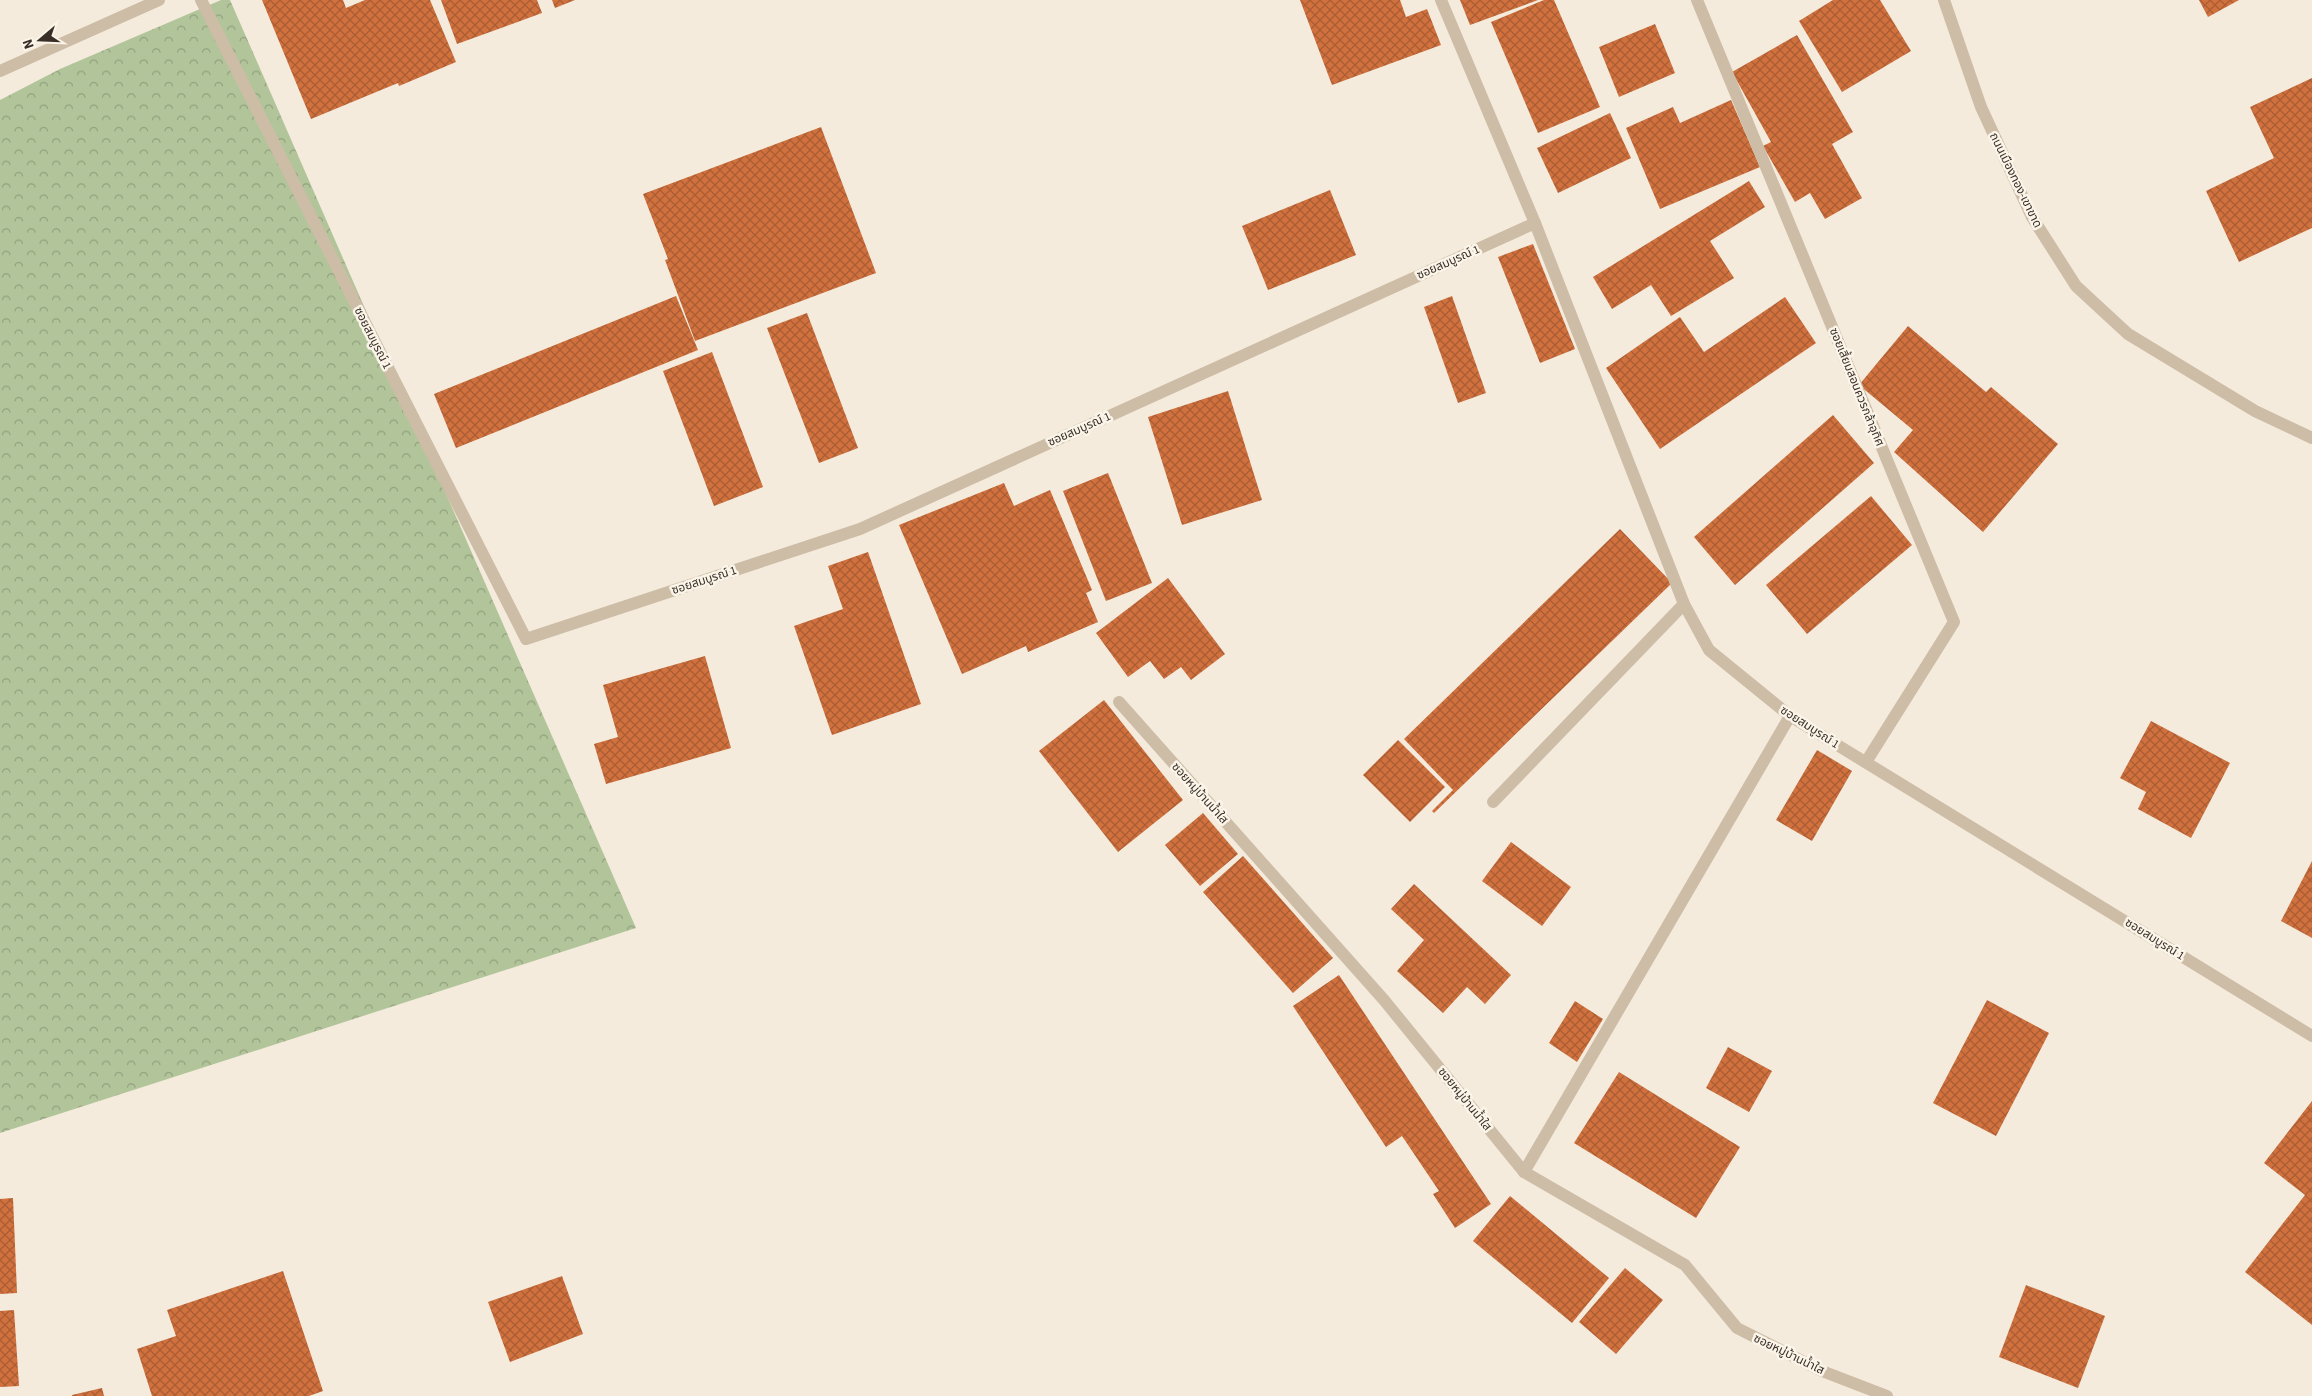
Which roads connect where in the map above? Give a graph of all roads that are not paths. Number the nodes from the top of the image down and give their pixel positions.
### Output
1 (158, 0) edge
2 (201, 0) edge
3 (1441, 0) edge
4 (1697, 0) edge
5 (1944, 0) edge
6 (0, 71) edge
7 (1534, 223) junction
8 (2312, 438) edge
9 (1684, 604) junction
10 (1119, 702) dead end
11 (1790, 716) junction
12 (1866, 762) junction
13 (1493, 802) dead end
14 (2312, 1036) edge
15 (1524, 1172) junction
16 (1887, 1396) edge

1 - 6 street
2 - 7 street, ซอยสมบูรณ์ 1
3 - 7 street, ซอยสมบูรณ์ 1
4 - 12 street, ซอยเสี้ยมสอนควรกล้าอุทิศ
5 - 8 street, ถนนเมืองทอง-เขาขาด
7 - 9 street, ซอยสมบูรณ์ 1
9 - 11 street, ซอยสมบูรณ์ 1
9 - 13 street
10 - 15 street, ซอยหมู่บ้านน้ำใส
11 - 12 street, ซอยสมบูรณ์ 1
11 - 15 street
12 - 14 street, ซอยสมบูรณ์ 1
15 - 16 street, ซอยหมู่บ้านน้ำใส

